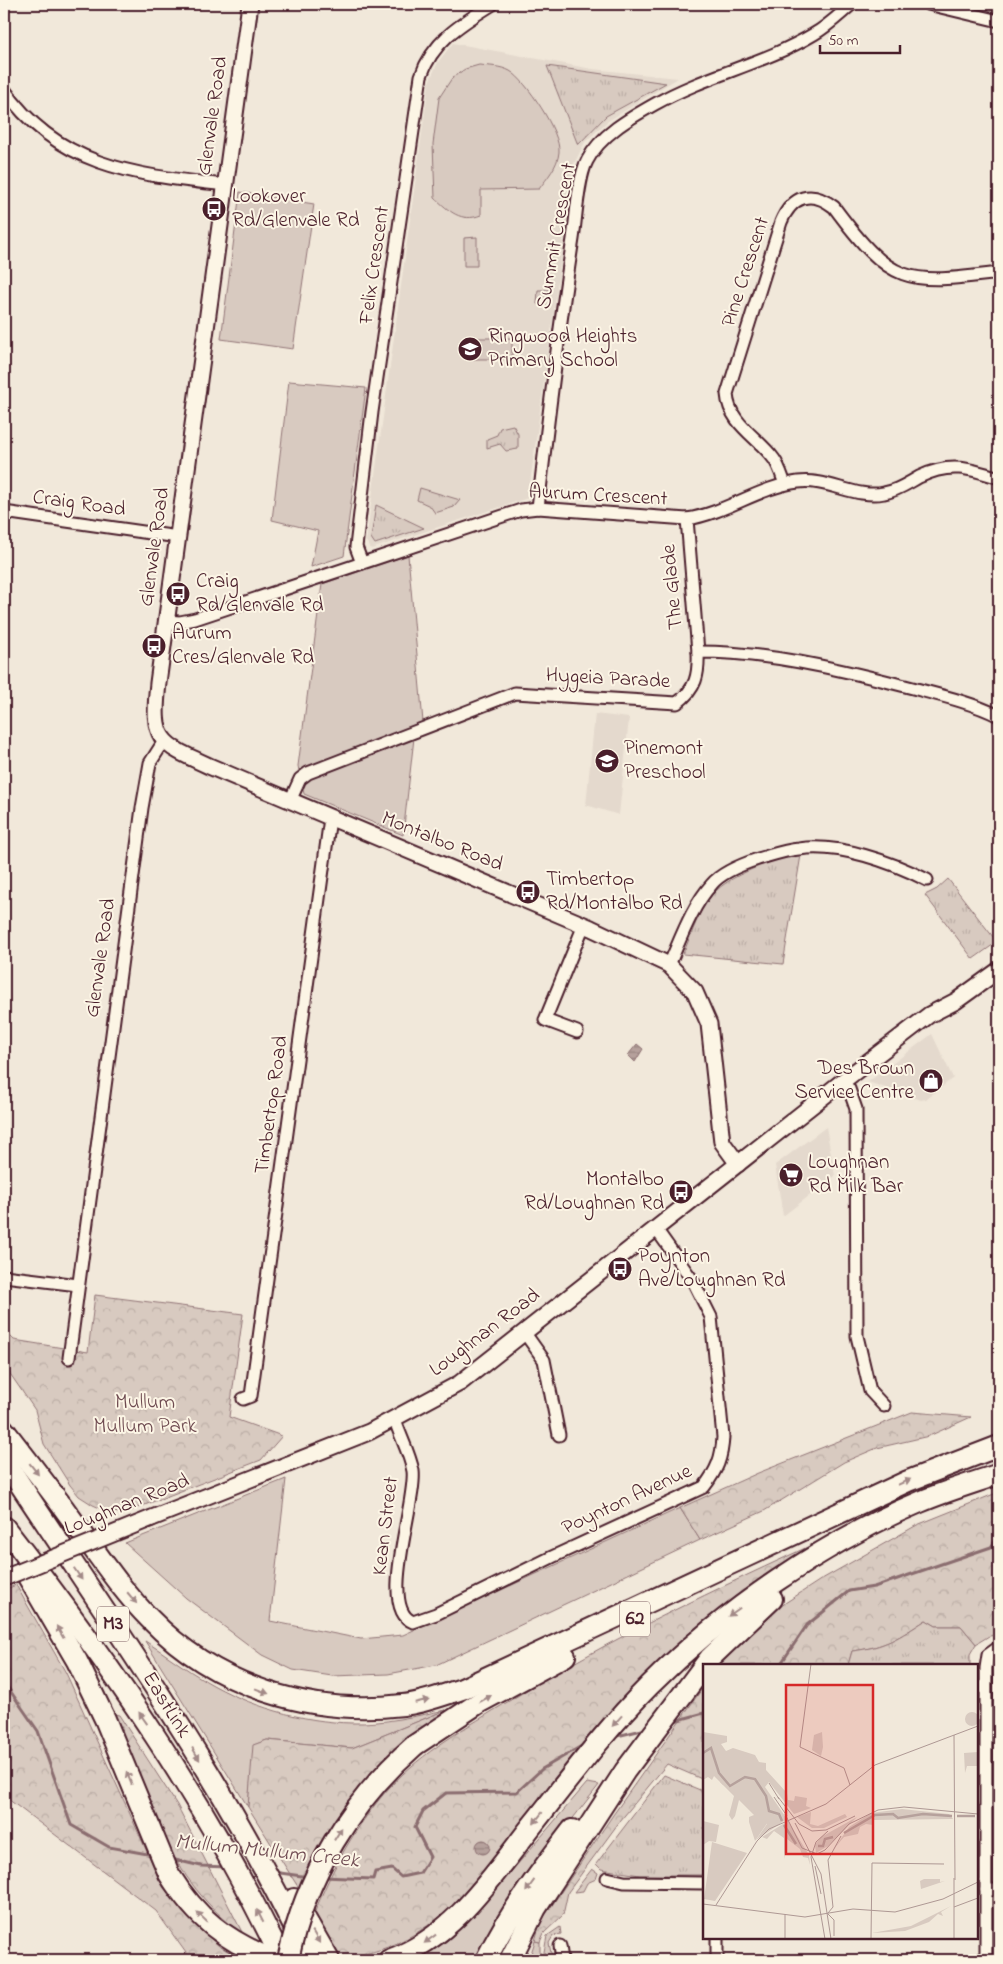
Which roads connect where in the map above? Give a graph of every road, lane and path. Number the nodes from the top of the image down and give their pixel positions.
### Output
1 (250, 4) edge
2 (493, 4) edge
3 (852, 4) edge
4 (928, 4) edge
5 (999, 21) edge
6 (4, 90) edge
7 (225, 185) junction
8 (999, 273) edge
9 (999, 478) edge
10 (784, 484) junction
11 (538, 508) junction
12 (4, 512) edge
13 (686, 519) junction
14 (178, 537) junction
15 (362, 563) junction
16 (167, 620) junction
17 (698, 652) junction
18 (999, 716) edge
19 (164, 741) junction
20 (290, 801) junction
21 (330, 818) junction
22 (927, 880) dead end
23 (584, 925) junction
24 (999, 959) edge
25 (669, 964) junction
26 (999, 970) edge
27 (929, 1015) junction
28 (577, 1032) dead end
29 (842, 1081) junction
30 (738, 1164) junction
31 (656, 1229) junction
32 (4, 1276) edge
33 (78, 1285) junction
34 (524, 1332) junction
35 (69, 1358) dead end
36 (251, 1399) dead end
37 (884, 1406) dead end
38 (395, 1420) junction
39 (4, 1430) edge
40 (559, 1435) dead end
41 (999, 1446) edge
42 (4, 1460) edge
43 (999, 1474) edge
44 (976, 1482) junction
45 (860, 1503) junction
46 (4, 1527) edge
47 (4, 1536) edge
48 (4, 1578) edge
49 (423, 1619) joint
50 (995, 1650) edge
51 (707, 1664) edge
52 (703, 1668) edge
53 (625, 1771) junction
54 (240, 1823) junction
55 (607, 1878) dead end
56 (703, 1883) edge
57 (983, 1885) edge
58 (999, 1890) edge
59 (717, 1939) edge
60 (560, 1946) dead end
61 (273, 1960) edge
62 (282, 1960) edge
63 (288, 1960) edge
64 (310, 1960) edge
65 (329, 1960) edge
66 (389, 1960) edge
67 (486, 1960) edge
68 (510, 1960) edge
69 (562, 1960) edge
70 (717, 1960) edge
71 (986, 1960) edge

1 - 7 street, Glenvale Road
2 - 15 street, Felix Crescent
3 - 11 street, Summit Crescent
4 - 5 street
6 - 7 street
7 - 14 street, Glenvale Road
8 - 10 street, Pine Crescent
9 - 10 street, Aurum Crescent
10 - 13 street, Aurum Crescent
11 - 13 street, Aurum Crescent
11 - 15 street, Aurum Crescent
12 - 14 street, Craig Road
13 - 17 street, The Glade
14 - 16 street, Glenvale Road
15 - 16 street, Aurum Crescent
16 - 19 street, Glenvale Road
17 - 18 street
17 - 20 street, Hygeia Parade
19 - 20 street, Montalbo Road
19 - 33 street, Glenvale Road
20 - 21 street, Montalbo Road
21 - 23 street, Montalbo Road
21 - 36 street, Timbertop Road
22 - 25 street
23 - 25 street, Montalbo Road
23 - 28 street
24 - 27 street, Loughnan Road
25 - 30 street, Montalbo Road
26 - 27 street, Loughnan Road
27 - 29 street, Loughnan Road
29 - 30 street, Loughnan Road
29 - 37 street
30 - 31 street, Loughnan Road
31 - 34 street, Loughnan Road
31 - 49 street, Poynton Avenue
32 - 33 street
33 - 35 street, Glenvale Road
34 - 38 street, Loughnan Road
34 - 40 street
38 - 48 street, Loughnan Road, bridge
38 - 49 street, Kean Street
39 -> 45 highway
45 -> 41 highway
42 -> 54 highway, EastLink / M3
43 - 44 highway
44 - 51 highway
44 -> 66 highway
63 -> 45 highway, 62, bridge
62 -> 46 highway, EastLink / M3
61 -> 47 highway
50 - 57 street
52 - 53 highway
53 -> 67 highway
53 - 68 highway
54 - 64 highway
54 -> 65 highway
55 - 56 street
57 - 58 street
57 - 71 street
59 - 70 street
60 - 69 street

